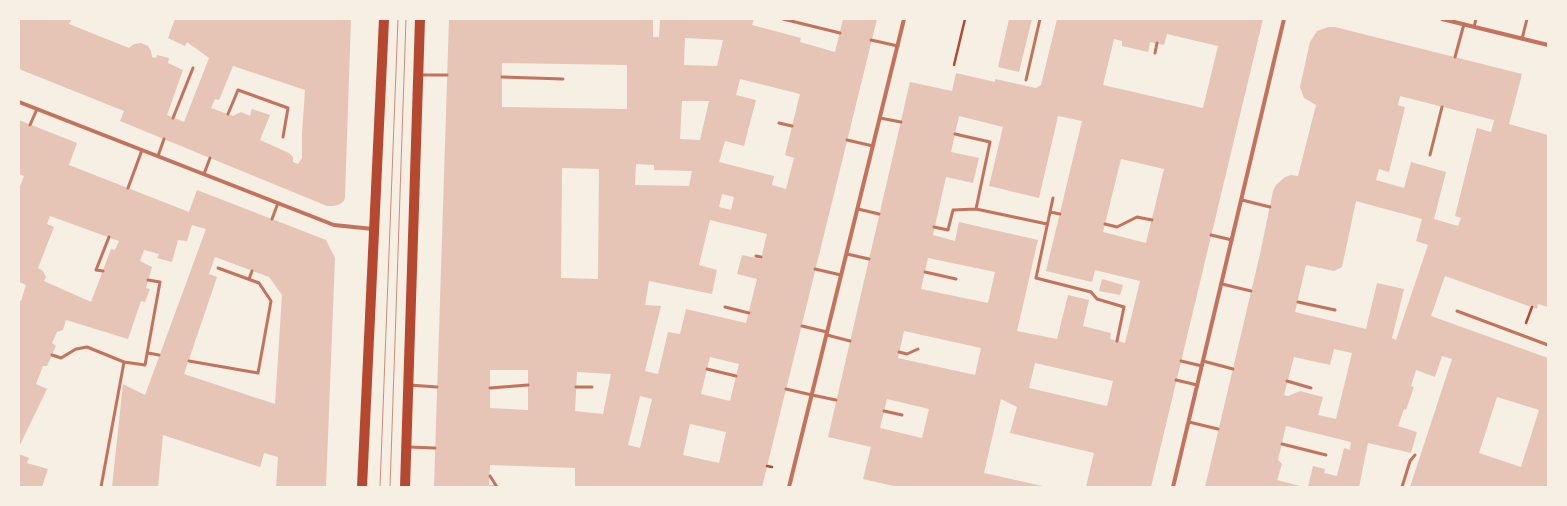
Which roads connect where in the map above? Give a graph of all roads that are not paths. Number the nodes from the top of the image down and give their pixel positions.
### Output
1 (384, 19) edge
2 (420, 19) edge
3 (783, 19) edge
4 (904, 19) edge
5 (1040, 19) edge
6 (1284, 19) edge
7 (1442, 19) edge
8 (1476, 19) edge
9 (1527, 19) edge
10 (1464, 24) junction
11 (1474, 27) junction
12 (840, 33) dead end
13 (1522, 39) junction
14 (872, 40) dead end
15 (1157, 44) dead end
16 (1548, 45) edge
17 (898, 46) junction
18 (1155, 53) dead end
19 (1455, 57) dead end
20 (193, 68) dead end
21 (418, 74) junction
22 (447, 75) dead end
23 (502, 77) dead end
24 (563, 79) dead end
25 (1026, 80) dead end
26 (19, 102) edge
27 (1442, 107) dead end
28 (37, 109) junction
29 (228, 114) dead end
30 (173, 118) dead end
31 (880, 118) junction
32 (901, 122) dead end
33 (779, 123) dead end
34 (30, 125) dead end
35 (792, 126) dead end
36 (955, 134) dead end
37 (283, 137) dead end
38 (164, 139) dead end
39 (847, 140) dead end
40 (873, 146) junction
41 (142, 150) junction
42 (1430, 155) dead end
43 (158, 156) junction
44 (210, 158) dead end
45 (204, 174) junction
46 (128, 188) dead end
47 (1053, 198) dead end
48 (1242, 200) junction
49 (278, 202) junction
50 (1270, 207) dead end
51 (976, 208) junction
52 (858, 209) junction
53 (1050, 212) junction
54 (879, 214) dead end
55 (1060, 214) dead end
56 (272, 219) dead end
57 (1152, 220) dead end
58 (1047, 224) junction
59 (1105, 224) dead end
60 (934, 227) dead end
61 (374, 230) junction
62 (1211, 235) dead end
63 (109, 237) dead end
64 (1232, 240) junction
65 (847, 254) junction
66 (756, 256) dead end
67 (761, 257) dead end
68 (869, 259) dead end
69 (218, 268) dead end
70 (815, 269) dead end
71 (103, 271) dead end
72 (252, 271) dead end
73 (925, 272) dead end
74 (841, 275) junction
75 (249, 279) junction
76 (956, 279) dead end
77 (148, 280) dead end
78 (1222, 284) junction
79 (1251, 291) dead end
80 (1298, 302) dead end
81 (725, 307) dead end
82 (1335, 310) dead end
83 (1456, 311) dead end
84 (749, 313) dead end
85 (802, 326) dead end
86 (827, 334) junction
87 (850, 341) dead end
88 (1117, 341) dead end
89 (1548, 345) edge
90 (918, 348) dead end
91 (899, 352) dead end
92 (148, 353) junction
93 (52, 355) dead end
94 (160, 355) dead end
95 (189, 360) dead end
96 (1181, 360) dead end
97 (1203, 360) junction
98 (124, 362) junction
99 (1202, 366) junction
100 (706, 369) dead end
101 (1233, 369) dead end
102 (736, 376) dead end
103 (1176, 380) dead end
104 (1287, 382) dead end
105 (409, 385) junction
106 (528, 385) dead end
107 (1197, 385) junction
108 (437, 387) dead end
109 (576, 387) dead end
110 (592, 387) dead end
111 (490, 388) dead end
112 (1310, 388) dead end
113 (786, 389) dead end
114 (812, 395) junction
115 (836, 400) dead end
116 (884, 411) dead end
117 (902, 415) dead end
118 (1189, 422) junction
119 (1218, 429) dead end
120 (1282, 444) dead end
121 (406, 447) junction
122 (436, 448) dead end
123 (1326, 455) dead end
124 (1415, 455) dead end
125 (490, 476) dead end
126 (102, 487) edge
127 (362, 487) edge
128 (405, 487) edge
129 (497, 487) edge
130 (789, 487) edge
131 (1173, 487) edge
132 (1402, 487) edge

1 - 61 main road
2 - 21 main road
3 - 12 lane
4 - 17 street
5 - 25 lane
6 - 48 street
7 - 10 street
8 - 11 lane
9 - 13 lane
10 - 11 street
10 - 19 lane
11 - 13 street
13 - 16 street
14 - 17 lane
15 - 18 lane
17 - 31 street
20 - 30 lane
21 - 22 lane
21 - 105 main road
23 - 24 lane
26 - 28 street
27 - 42 lane
28 - 34 lane
28 - 41 street
29 - 37 lane
31 - 32 lane
31 - 40 street
33 - 35 lane
36 - 51 lane
38 - 43 lane
39 - 40 lane
40 - 52 street
41 - 43 street
41 - 46 lane
43 - 45 street
44 - 45 lane
45 - 49 street
47 - 53 lane
48 - 50 lane
48 - 64 street
49 - 56 lane
49 - 61 street
51 - 58 lane
51 - 60 lane
52 - 54 lane
52 - 65 street
53 - 55 lane
53 - 58 lane
57 - 59 lane
58 - 88 lane
61 - 127 main road
62 - 64 lane
63 - 71 lane
64 - 78 street
65 - 68 lane
65 - 74 street
66 - 67 lane
69 - 75 lane
70 - 74 lane
72 - 75 lane
73 - 76 lane
74 - 86 street
75 - 95 lane
77 - 92 lane
78 - 79 lane
78 - 97 street
80 - 82 lane
81 - 84 lane
83 - 89 lane
85 - 86 lane
86 - 87 lane
86 - 114 street
90 - 91 lane
92 - 94 lane
92 - 98 lane
93 - 98 lane
96 - 99 lane
97 - 99 street
97 - 101 lane
98 - 126 lane
99 - 107 street
100 - 102 lane
103 - 107 lane
104 - 112 lane
105 - 108 lane
105 - 121 main road
106 - 111 lane
107 - 118 street
109 - 110 lane
113 - 114 lane
114 - 115 lane
114 - 130 street
116 - 117 lane
118 - 119 lane
118 - 131 street
120 - 123 lane
121 - 122 lane
121 - 128 main road
124 - 132 lane
125 - 129 lane

